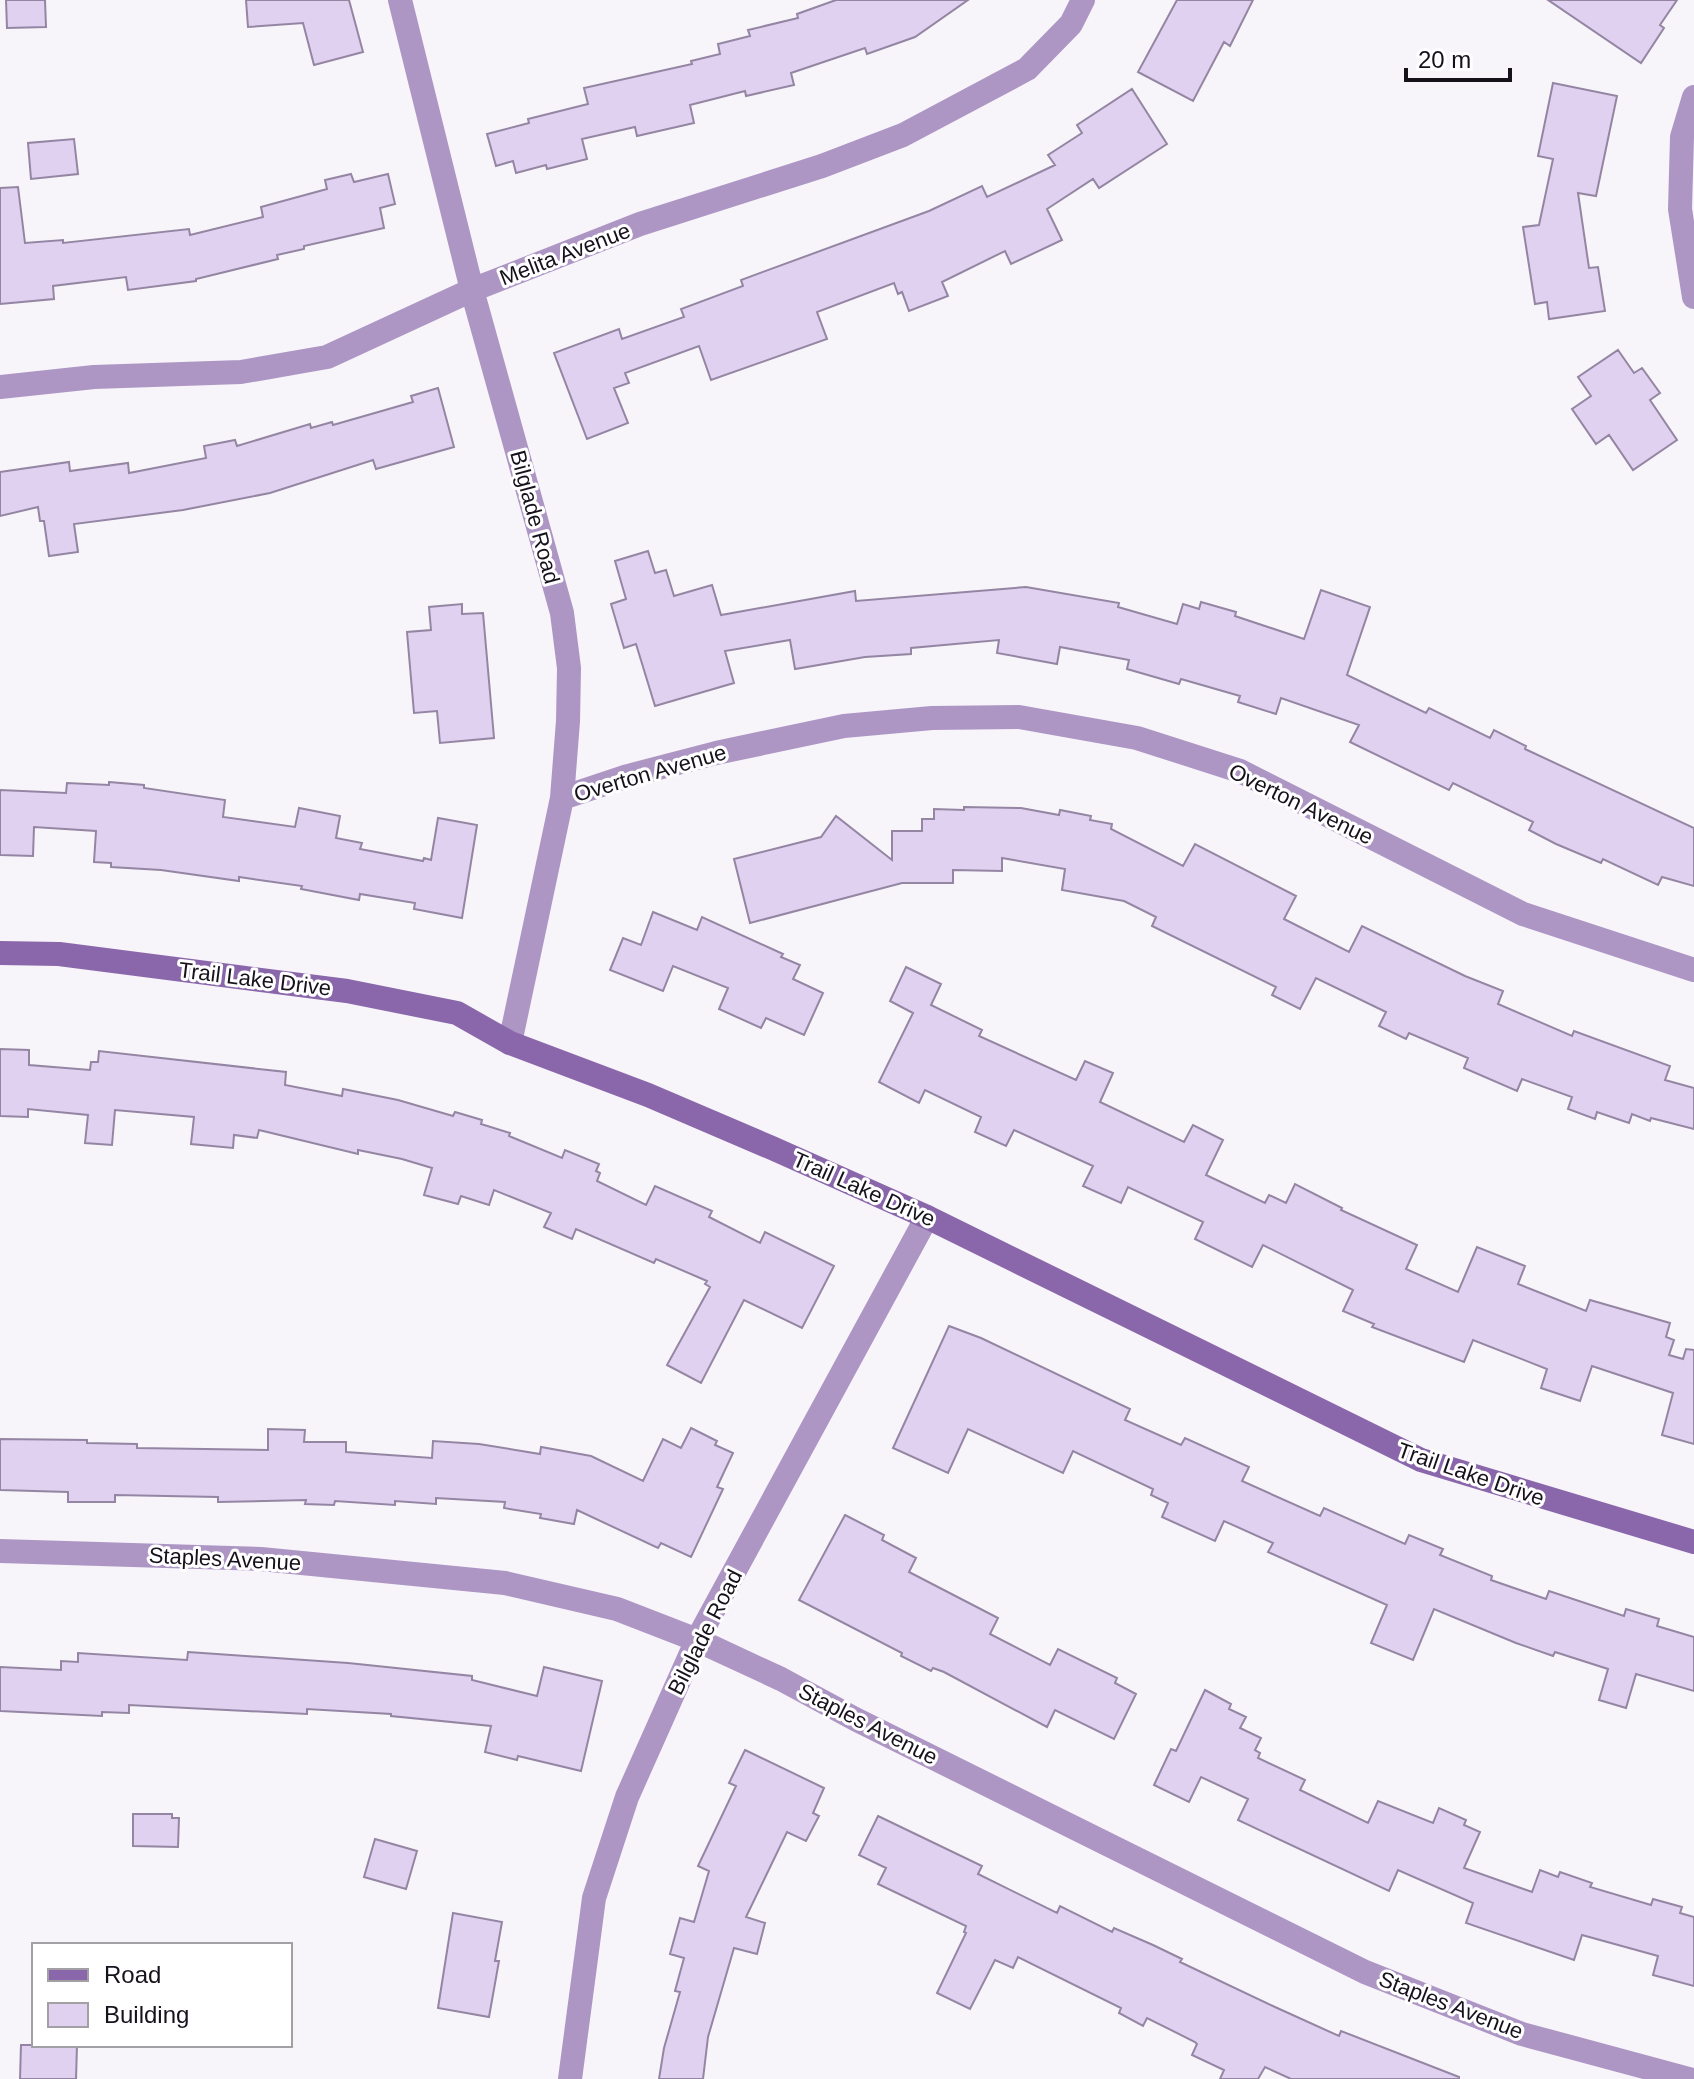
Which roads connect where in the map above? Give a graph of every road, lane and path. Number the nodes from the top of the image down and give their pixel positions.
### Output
1 (400, 0) edge
2 (1083, 0) edge
3 (1694, 97) edge
4 (472, 290) junction
5 (1694, 297) edge
6 (0, 387) edge
7 (562, 798) junction
8 (0, 953) edge
9 (1694, 970) edge
10 (510, 1043) junction
11 (927, 1217) junction
12 (1694, 1542) edge
13 (0, 1551) edge
14 (697, 1640) junction
15 (570, 2079) edge
16 (1689, 2079) edge

1 - 4 street, Bilglade Road
2 - 4 street, Melita Avenue
3 - 5 street
4 - 6 street, Melita Avenue
4 - 7 street, Bilglade Road
7 - 9 street, Overton Avenue
7 - 10 street, Bilglade Road
8 - 10 street, Trail Lake Drive
10 - 11 street, Trail Lake Drive
11 - 12 street, Trail Lake Drive
11 - 14 street, Bilglade Road
13 - 14 street, Staples Avenue
14 - 15 street, Bilglade Road
14 - 16 street, Staples Avenue

